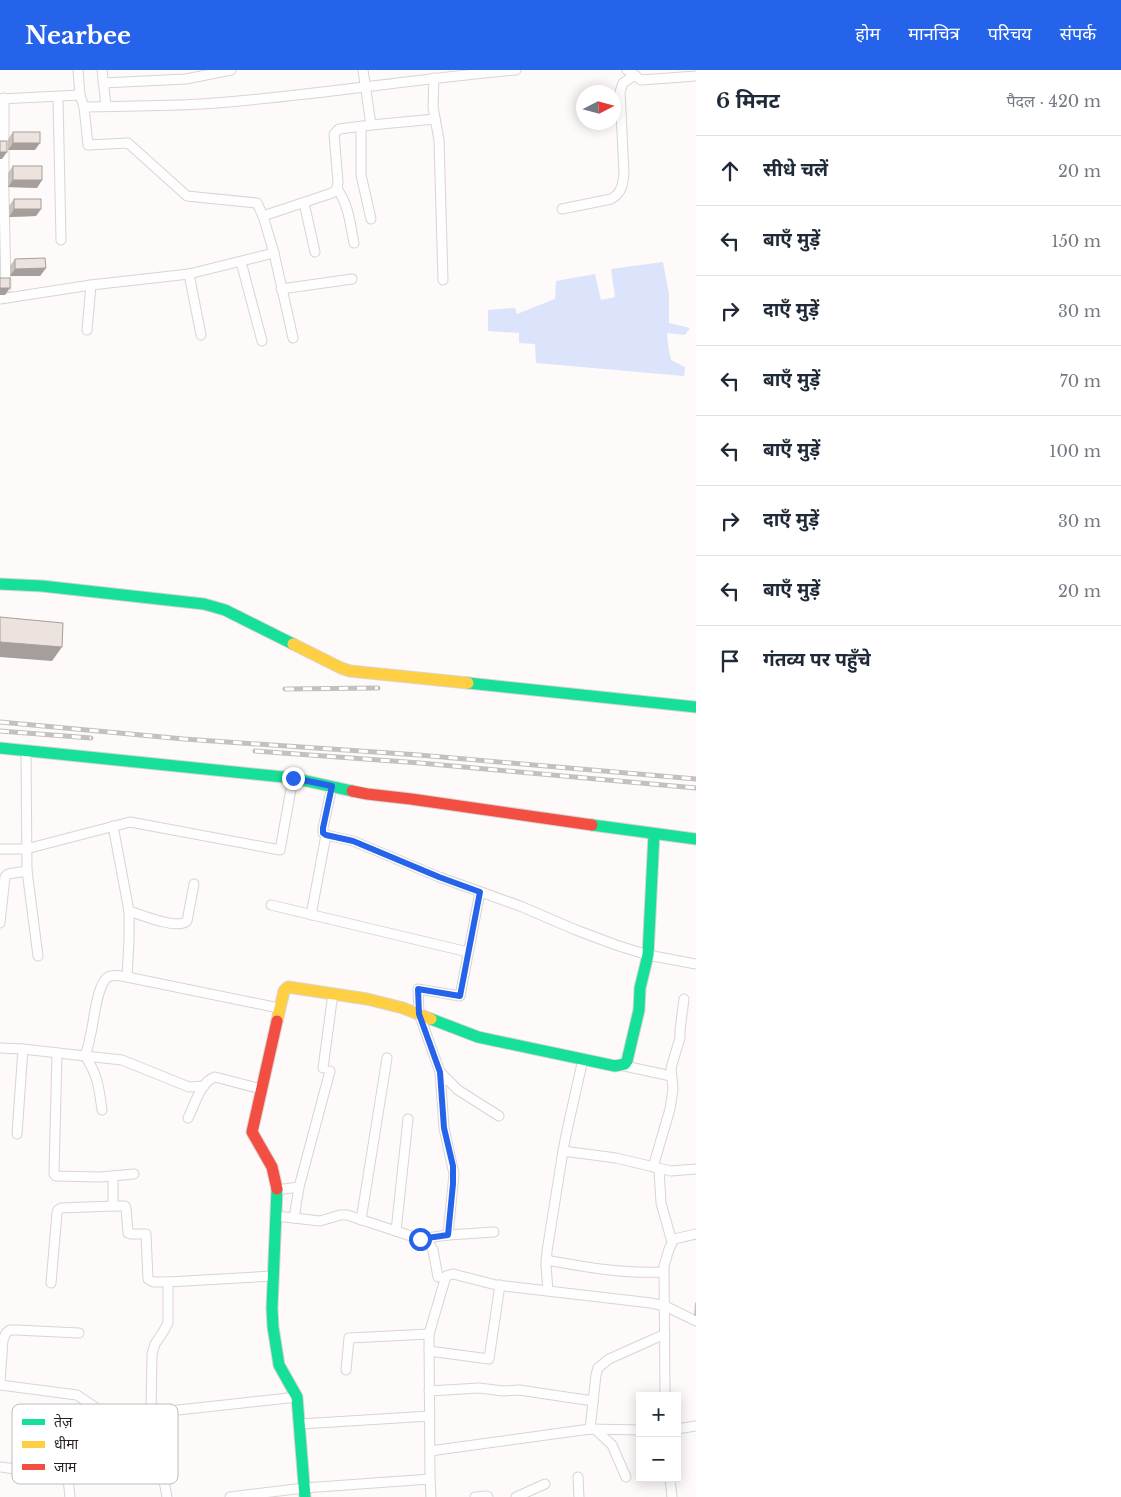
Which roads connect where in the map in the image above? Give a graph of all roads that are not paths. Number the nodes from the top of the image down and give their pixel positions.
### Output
1 (78, 70) edge
2 (102, 70) edge
3 (231, 70) edge
4 (363, 70) edge
5 (516, 70) edge
6 (631, 73) edge
7 (696, 76) edge
8 (434, 78) junction
9 (103, 83) junction
10 (366, 87) junction
11 (80, 95) junction
12 (58, 97) junction
13 (2, 98) edge
14 (106, 106) junction
15 (84, 107) junction
16 (435, 118) junction
17 (372, 125) junction
18 (361, 127) junction
19 (337, 189) junction
20 (304, 203) junction
21 (562, 209) dead end
22 (263, 216) junction
23 (371, 219) dead end
24 (61, 240) dead end
25 (354, 243) dead end
26 (315, 252) dead end
27 (274, 253) junction
28 (242, 262) junction
29 (189, 274) junction
30 (352, 279) dead end
31 (443, 280) dead end
32 (91, 285) junction
33 (281, 289) junction
34 (3, 299) edge
35 (87, 330) dead end
36 (201, 335) dead end
37 (293, 338) dead end
38 (262, 341) dead end
39 (0, 584) edge
40 (696, 707) edge
41 (0, 748) edge
42 (26, 751) junction
43 (293, 778) junction
44 (332, 786) junction
45 (113, 826) junction
46 (654, 834) junction
47 (326, 835) junction
48 (696, 838) edge
49 (0, 849) edge
50 (26, 849) junction
51 (27, 871) junction
52 (194, 884) dead end
53 (480, 892) junction
54 (271, 905) dead end
55 (129, 911) junction
56 (311, 915) junction
57 (0, 923) edge
58 (468, 952) junction
59 (648, 955) junction
60 (38, 956) dead end
61 (696, 964) edge
62 (127, 977) junction
63 (333, 993) junction
64 (684, 999) dead end
65 (279, 1008) junction
66 (419, 1014) junction
67 (0, 1048) edge
68 (23, 1049) junction
69 (57, 1053) junction
70 (85, 1056) junction
71 (387, 1058) dead end
72 (583, 1060) junction
73 (620, 1065) junction
74 (440, 1072) junction
75 (671, 1076) junction
76 (204, 1086) junction
77 (261, 1089) junction
78 (102, 1110) dead end
79 (499, 1116) dead end
80 (188, 1118) dead end
81 (408, 1119) dead end
82 (17, 1134) dead end
83 (564, 1151) junction
84 (656, 1168) junction
85 (696, 1169) edge
86 (134, 1174) dead end
87 (114, 1176) junction
88 (299, 1187) junction
89 (277, 1190) junction
90 (113, 1206) junction
91 (276, 1216) junction
92 (294, 1218) junction
93 (362, 1220) junction
94 (396, 1231) junction
95 (494, 1232) dead end
96 (696, 1234) edge
97 (448, 1235) junction
98 (426, 1238) junction
99 (672, 1242) junction
100 (546, 1260) junction
101 (663, 1272) junction
102 (273, 1276) junction
103 (438, 1277) dead end
104 (168, 1282) junction
105 (52, 1283) dead end
106 (500, 1285) junction
107 (548, 1291) junction
108 (665, 1306) junction
109 (696, 1321) edge
110 (79, 1334) dead end
111 (429, 1334) junction
112 (665, 1334) junction
113 (429, 1351) junction
114 (346, 1370) dead end
115 (0, 1384) edge
116 (430, 1391) junction
117 (665, 1392) edge
118 (297, 1397) junction
119 (593, 1401) junction
120 (90, 1404) edge
121 (151, 1404) edge
122 (178, 1410) edge
123 (430, 1416) junction
124 (300, 1424) junction
125 (696, 1426) edge
126 (681, 1428) edge
127 (593, 1430) junction
128 (636, 1430) edge
129 (430, 1451) junction
130 (578, 1477) dead end
131 (626, 1477) dead end
132 (430, 1479) junction
133 (670, 1482) edge
134 (68, 1484) edge
135 (165, 1484) edge
136 (545, 1484) dead end
137 (304, 1492) edge
138 (70, 1497) edge
139 (167, 1497) edge
140 (230, 1497) edge
141 (432, 1497) edge
142 (475, 1497) edge
143 (488, 1497) edge
144 (516, 1497) edge
145 (579, 1497) edge
146 (672, 1497) edge

1 - 11 street
2 - 9 street
3 - 9 street
4 - 10 street
5 - 8 street
6 - 7 street
6 - 21 street
8 - 10 street
8 - 16 street
9 - 14 street
10 - 14 street
10 - 17 street
11 - 12 street
11 - 15 street
12 - 13 street
12 - 24 street
13 - 34 street
14 - 15 street
15 - 22 street
16 - 17 street
16 - 31 street
17 - 18 street
18 - 19 street
18 - 23 street
19 - 20 street
19 - 25 street
20 - 22 street
20 - 26 street
22 - 27 street
27 - 28 street
27 - 33 street
28 - 29 street
28 - 38 street
29 - 32 street
29 - 36 street
30 - 33 street
32 - 34 street
32 - 35 street
33 - 37 street
39 - 40 street
41 - 42 street
42 - 43 street
42 - 50 street
43 - 44 street
43 - 45 street
44 - 46 street
44 - 47 street
45 - 50 street
45 - 55 street
46 - 48 street
46 - 59 street
47 - 53 street
47 - 56 street
49 - 50 street
50 - 51 street
51 - 57 street
51 - 60 street
52 - 55 street
53 - 58 street
53 - 59 street
54 - 56 street
55 - 62 street
56 - 58 street
58 - 66 street
59 - 61 street
59 - 73 street
62 - 65 street
62 - 70 street
63 - 65 street
63 - 66 street
63 - 88 street
64 - 75 street
65 - 77 street
66 - 72 street
66 - 74 street
67 - 68 street
68 - 69 street
68 - 82 street
69 - 70 street
69 - 87 street
70 - 76 street
70 - 78 street
71 - 93 street
72 - 73 street
72 - 83 street
73 - 75 street
74 - 79 street
74 - 97 street
75 - 84 street
76 - 77 street
76 - 80 street
77 - 89 street
81 - 94 street
83 - 84 street
83 - 100 street
84 - 85 street
84 - 99 street
86 - 87 street
87 - 90 street
88 - 89 street
88 - 92 street
89 - 91 street
90 - 104 street
90 - 105 street
91 - 92 street
91 - 102 street
92 - 93 street
93 - 94 street
94 - 98 street
95 - 97 street
96 - 99 street
97 - 98 street
98 - 103 street
99 - 101 street
100 - 101 street
100 - 107 street
101 - 108 street
102 - 104 street
102 - 118 street
104 - 121 street
106 - 107 street
106 - 111 street
106 - 113 street
107 - 108 street
108 - 109 street
108 - 112 street
110 - 115 street
111 - 113 street
111 - 114 street
112 - 117 street
112 - 119 street
113 - 116 street
115 - 120 street
116 - 119 street
116 - 123 street
118 - 122 street
118 - 124 street
119 - 127 street
123 - 124 street
123 - 129 street
124 - 137 street
125 - 126 street
127 - 128 street
127 - 129 street
127 - 131 street
129 - 132 street
130 - 145 street
132 - 137 street
132 - 141 street
133 - 146 street
134 - 138 street
135 - 139 street
136 - 144 street
137 - 140 street
142 - 143 street

